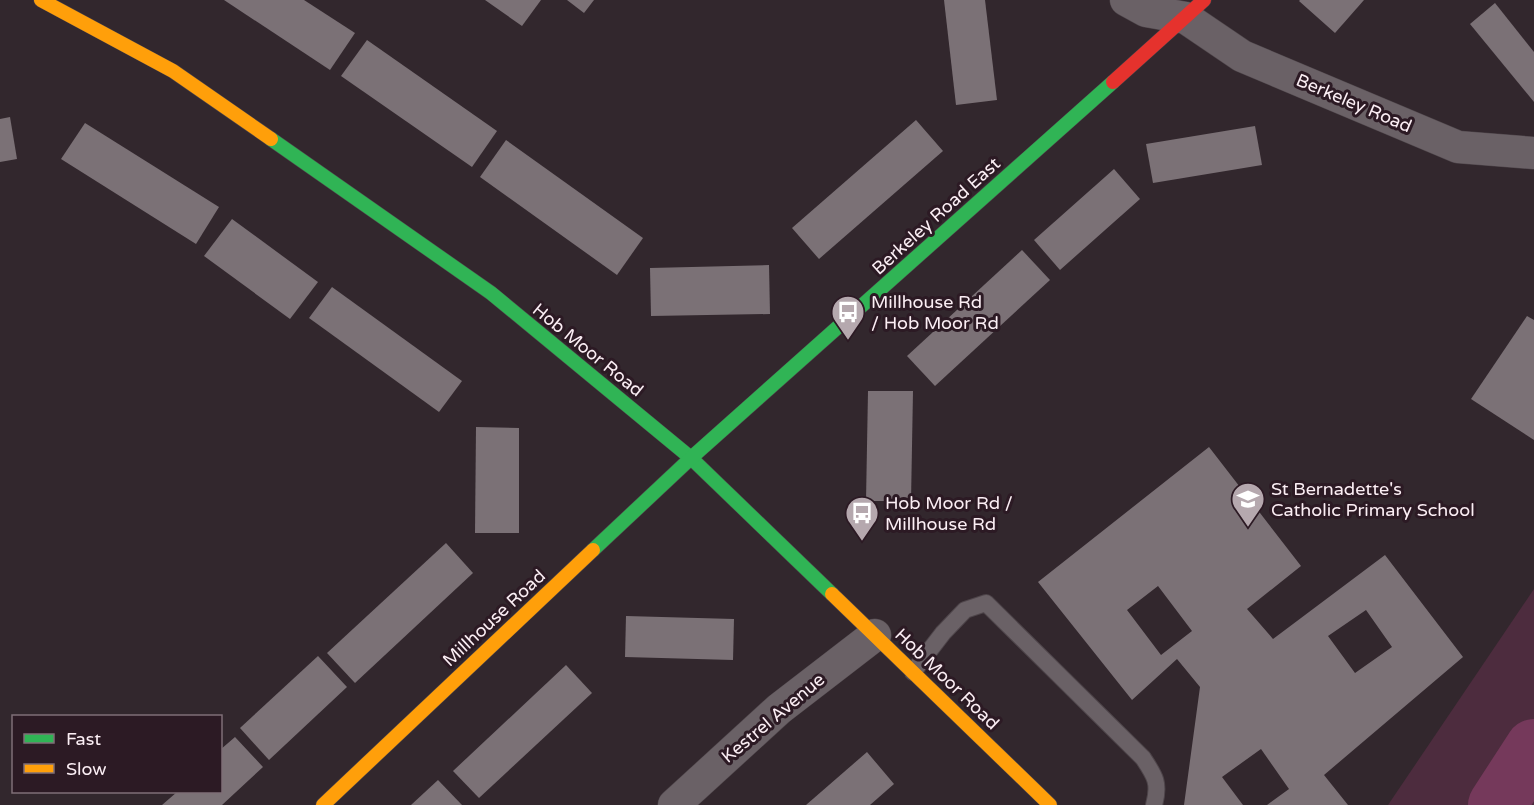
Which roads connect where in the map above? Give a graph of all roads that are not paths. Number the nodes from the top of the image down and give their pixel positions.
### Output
1 (42, 0) edge
2 (1126, 0) edge
3 (1195, 9) edge
4 (1534, 153) edge
5 (691, 458) junction
6 (875, 635) junction
7 (914, 672) junction
8 (323, 805) edge
9 (674, 805) edge
10 (1050, 805) edge
11 (1154, 805) edge

1 - 5 street, Hob Moor Road
2 - 3 street
3 - 4 street, Berkeley Road
3 - 5 street, Berkeley Road East
5 - 6 street, Hob Moor Road
5 - 8 street, Millhouse Road
6 - 7 street, Hob Moor Road
6 - 9 street, Kestrel Avenue
7 - 10 street, Hob Moor Road
7 - 11 lane

